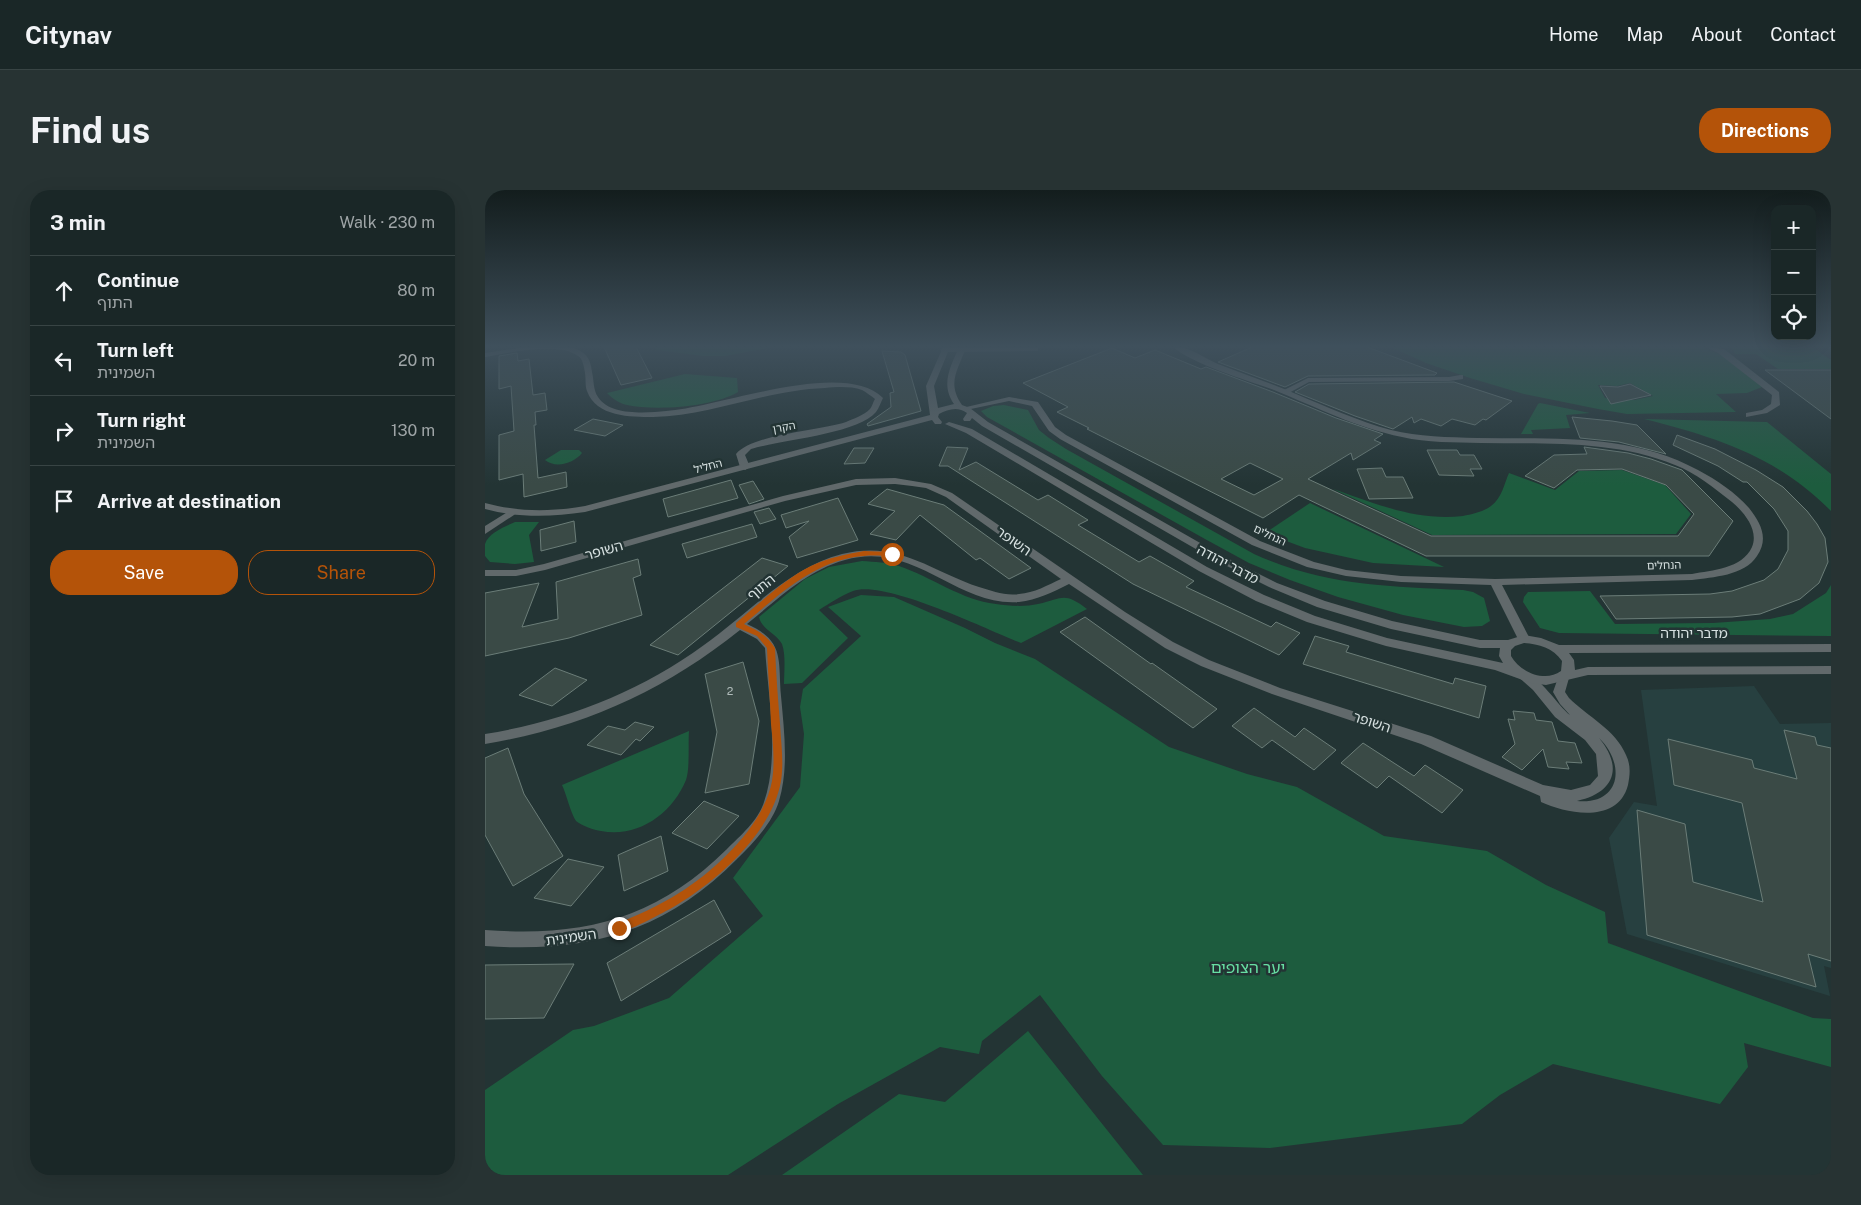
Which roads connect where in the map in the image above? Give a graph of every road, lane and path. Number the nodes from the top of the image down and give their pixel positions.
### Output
1 (592, 393) edge
2 (768, 393) edge
3 (873, 393) edge
4 (931, 393) edge
5 (951, 393) edge
6 (1287, 393) edge
7 (1775, 393) edge
8 (965, 409) junction
9 (935, 415) junction
10 (1749, 415) dead end
11 (949, 424) junction
12 (745, 468) junction
13 (485, 506) edge
14 (511, 513) junction
15 (485, 530) edge
16 (485, 573) edge
17 (1069, 579) junction
18 (1495, 582) junction
19 (739, 625) junction
20 (1524, 639) junction
21 (1508, 644) junction
22 (1831, 648) edge
23 (1557, 649) junction
24 (1831, 670) edge
25 (1520, 674) junction
26 (1564, 677) junction
27 (485, 739) edge
28 (1513, 780) junction
29 (485, 938) edge

1 - 2 street, הקרן
3 - 12 street, הקרן
4 - 9 street
5 - 8 street
6 - 18 street, הנחלים
7 - 10 street
8 - 9 street, החליל
8 - 11 street
8 - 18 street, הנחלים
8 - 21 street, מדבר יהודה
9 - 11 street, מדבר יהודה
9 - 12 street, החליל
11 - 25 street, מדבר יהודה
12 - 14 street, החליל
13 - 14 street, החליל
14 - 15 street
16 - 17 street, השופר
17 - 19 street, התוף
17 - 28 street, השופר
18 - 20 street
19 - 27 street, התוף
19 - 29 street, השמינית
20 - 21 street
20 - 23 street
21 - 25 street
22 - 23 street, מדבר יהודה
23 - 26 street
24 - 26 street
25 - 26 street
25 - 28 street, השופר
26 - 28 street, השופר

